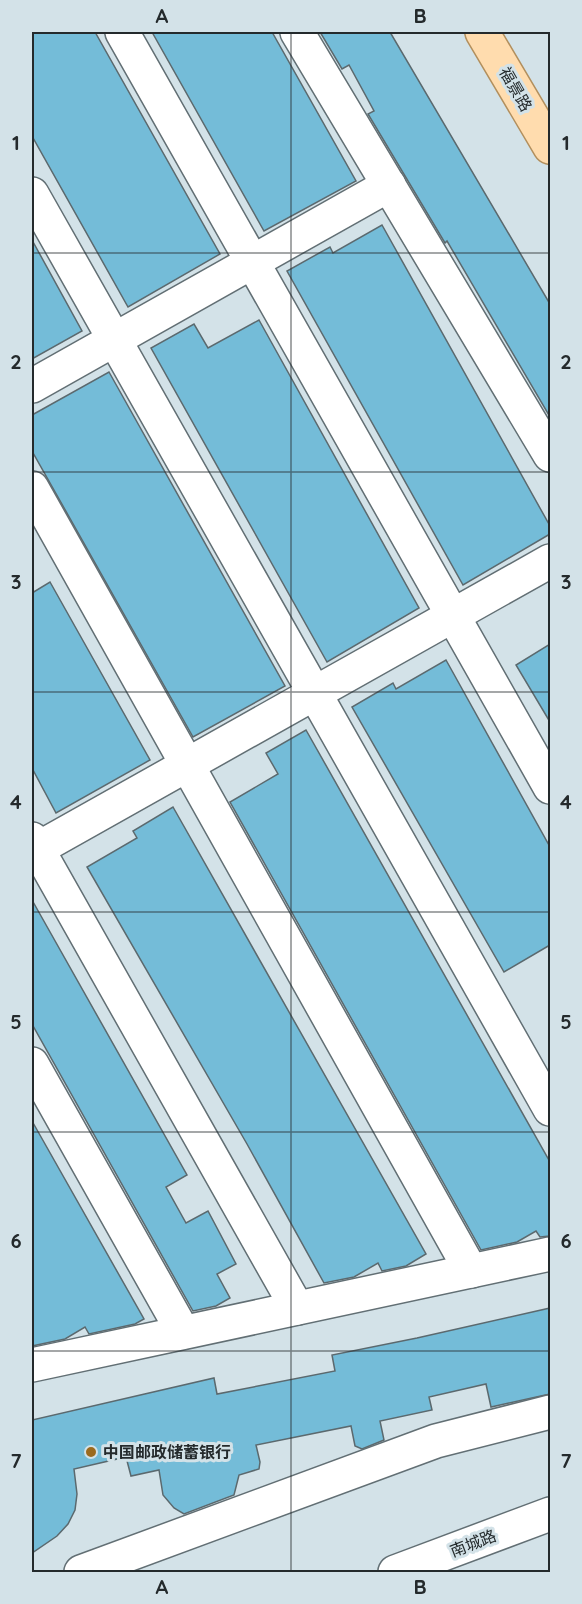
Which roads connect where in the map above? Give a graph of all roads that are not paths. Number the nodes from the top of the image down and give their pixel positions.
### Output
1 (122, 32) edge
2 (297, 32) edge
3 (483, 32) edge
4 (550, 147) edge
5 (389, 185) junction
6 (32, 194) edge
7 (253, 262) junction
8 (114, 340) junction
9 (32, 386) edge
10 (550, 455) edge
11 (32, 488) edge
12 (550, 561) edge
13 (453, 616) junction
14 (315, 693) junction
15 (187, 765) junction
16 (550, 787) edge
17 (33, 847) edge
18 (32, 1064) edge
19 (550, 1109) edge
20 (550, 1254) edge
21 (471, 1271) junction
22 (297, 1308) junction
23 (183, 1332) junction
24 (32, 1365) edge
25 (550, 1412) edge
26 (550, 1514) edge
27 (81, 1572) edge
28 (395, 1572) edge

1 - 7 street
2 - 5 street
3 - 4 main road, 福景路
5 - 7 street
5 - 10 street
6 - 8 street
7 - 8 street
7 - 13 street
8 - 9 street
8 - 14 street
11 - 15 street
12 - 13 street
13 - 14 street
13 - 16 street
14 - 15 street
14 - 19 street
15 - 17 street
15 - 21 street
17 - 22 street
18 - 23 street
20 - 21 street
21 - 22 street
22 - 23 street
23 - 24 street
25 - 27 street
26 - 28 street, 南城路

